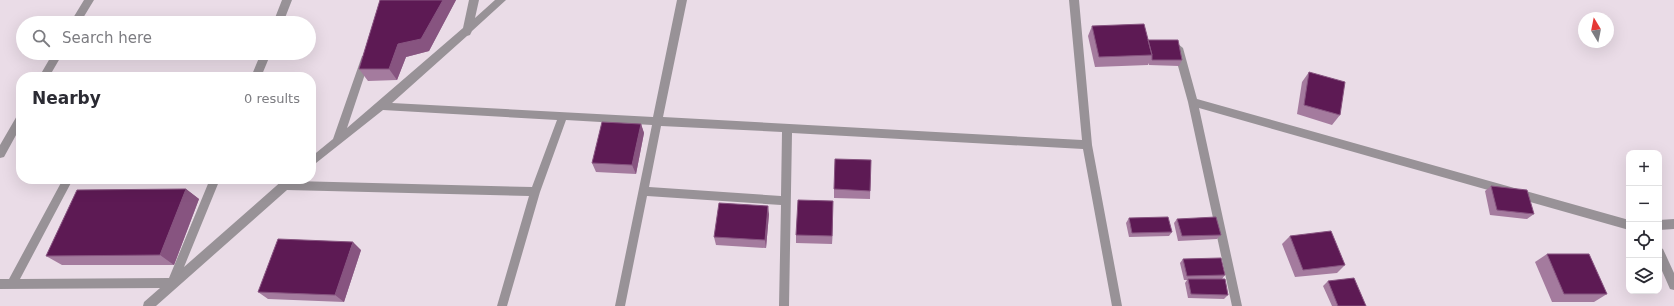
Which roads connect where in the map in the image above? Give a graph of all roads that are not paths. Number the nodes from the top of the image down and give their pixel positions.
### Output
1 (88, 0) edge
2 (287, 0) edge
3 (474, 0) edge
4 (501, 0) edge
5 (682, 0) edge
6 (1074, 0) edge
7 (79, 16) edge
8 (281, 16) edge
9 (467, 32) junction
10 (1176, 40) edge
11 (367, 52) edge
12 (54, 60) edge
13 (263, 60) edge
14 (47, 72) edge
15 (258, 72) edge
16 (1192, 102) junction
17 (381, 106) junction
18 (563, 116) junction
19 (656, 121) junction
20 (16, 126) edge
21 (787, 128) junction
22 (337, 142) junction
23 (1087, 145) junction
24 (0, 154) edge
25 (316, 159) edge
26 (316, 183) edge
27 (65, 184) edge
28 (213, 184) edge
29 (286, 184) edge
30 (643, 190) junction
31 (535, 192) junction
32 (786, 201) junction
33 (1626, 224) edge
34 (1674, 224) edge
35 (1662, 225) edge
36 (1662, 258) edge
37 (172, 283) junction
38 (0, 284) edge
39 (12, 284) junction
40 (1674, 285) edge
41 (148, 306) edge
42 (502, 306) edge
43 (620, 306) edge
44 (784, 306) edge
45 (1118, 306) edge
46 (1237, 306) edge

1 - 7 street
2 - 8 street
3 - 9 street
4 - 9 street
5 - 19 street
6 - 23 street
9 - 17 street
10 - 16 street
11 - 22 street
12 - 14 street
13 - 15 street
16 - 33 street
16 - 46 street
17 - 18 street
17 - 22 street
18 - 19 street
18 - 31 street
19 - 21 street
19 - 30 street
20 - 24 street
21 - 23 street
21 - 32 street
22 - 25 street
23 - 45 street
26 - 31 street
27 - 39 street
28 - 37 street
29 - 37 street
30 - 32 street
30 - 43 street
31 - 42 street
32 - 44 street
34 - 35 street
36 - 40 street
37 - 39 street
37 - 41 street
38 - 39 street

